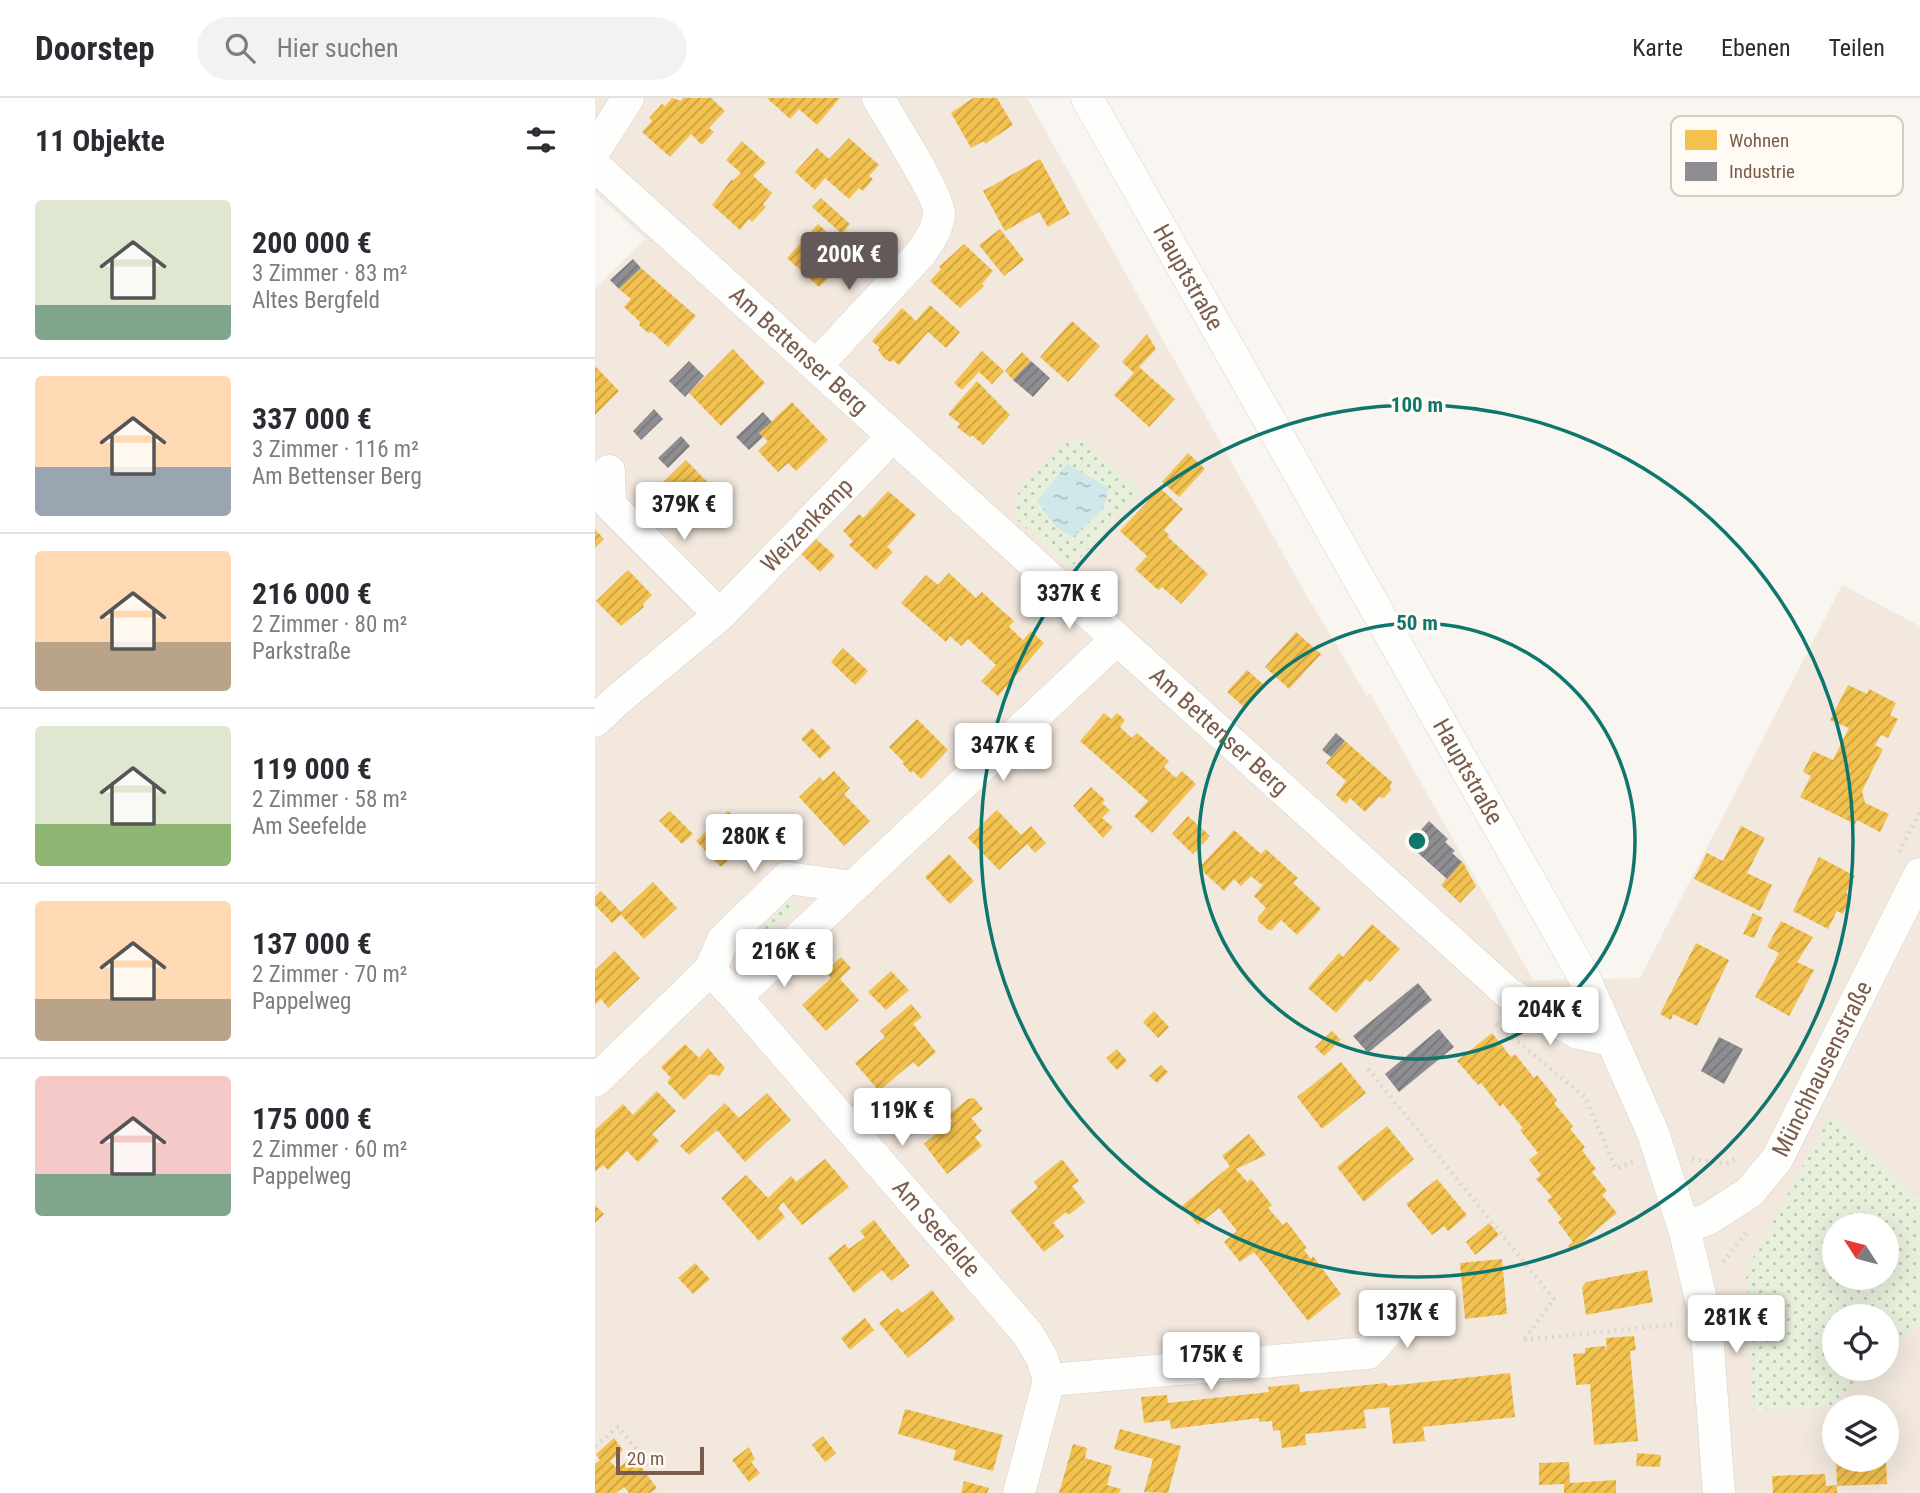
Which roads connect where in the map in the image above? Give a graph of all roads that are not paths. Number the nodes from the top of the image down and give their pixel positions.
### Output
1 (628, 98) edge
2 (878, 98) edge
3 (1087, 98) edge
4 (595, 150) edge
5 (595, 166) edge
6 (816, 366) junction
7 (893, 436) junction
8 (609, 471) dead end
9 (720, 615) junction
10 (1117, 639) junction
11 (595, 722) edge
12 (1920, 874) edge
13 (853, 887) junction
14 (710, 970) junction
15 (736, 997) junction
16 (1612, 1040) junction
17 (595, 1082) edge
18 (1684, 1228) junction
19 (1406, 1311) dead end
20 (1049, 1380) junction
21 (1019, 1493) edge
22 (1719, 1493) edge

1 - 4 street
2 - 6 street
3 - 16 street, Hauptstraße
5 - 6 street, Am Bettenser Berg
6 - 7 street, Am Bettenser Berg
7 - 9 street, Weizenkamp
7 - 10 street, Am Bettenser Berg
8 - 9 street
9 - 11 street, Weizenkamp
10 - 13 street
10 - 16 street, Am Bettenser Berg
12 - 18 street, Münchhausenstraße
13 - 14 street
13 - 15 street
14 - 15 street, Am Seefelde
14 - 17 street
15 - 20 street, Am Seefelde
16 - 18 street, Hauptstraße
18 - 22 street, Hauptstraße
19 - 20 street
20 - 21 street

